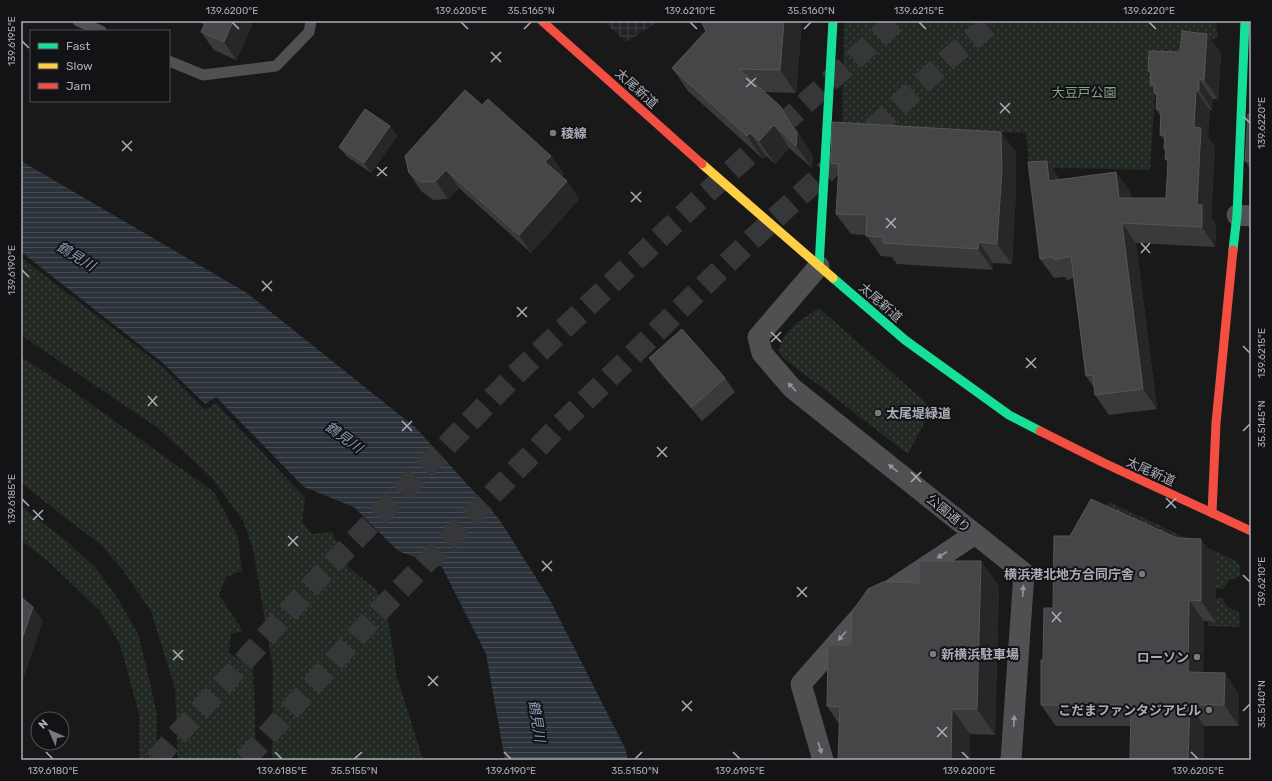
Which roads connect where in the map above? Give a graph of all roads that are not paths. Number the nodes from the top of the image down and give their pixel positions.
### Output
1 (78, 21) edge
2 (311, 21) edge
3 (542, 21) edge
4 (833, 21) edge
5 (1245, 21) edge
6 (99, 30) edge
7 (170, 61) edge
8 (1244, 216) edge
9 (819, 266) junction
10 (1212, 513) junction
11 (1251, 531) edge
12 (975, 534) junction
13 (823, 760) edge
14 (1011, 760) edge

1 - 6 lane
2 - 7 lane
3 - 9 street, 太尾新道
4 - 9 street
5 - 8 street
8 - 10 street
9 - 10 street, 太尾新道
12 -> 9 street, 公園通り
10 - 11 street, 太尾新道
12 -> 13 street
14 -> 12 street, 公園通り

